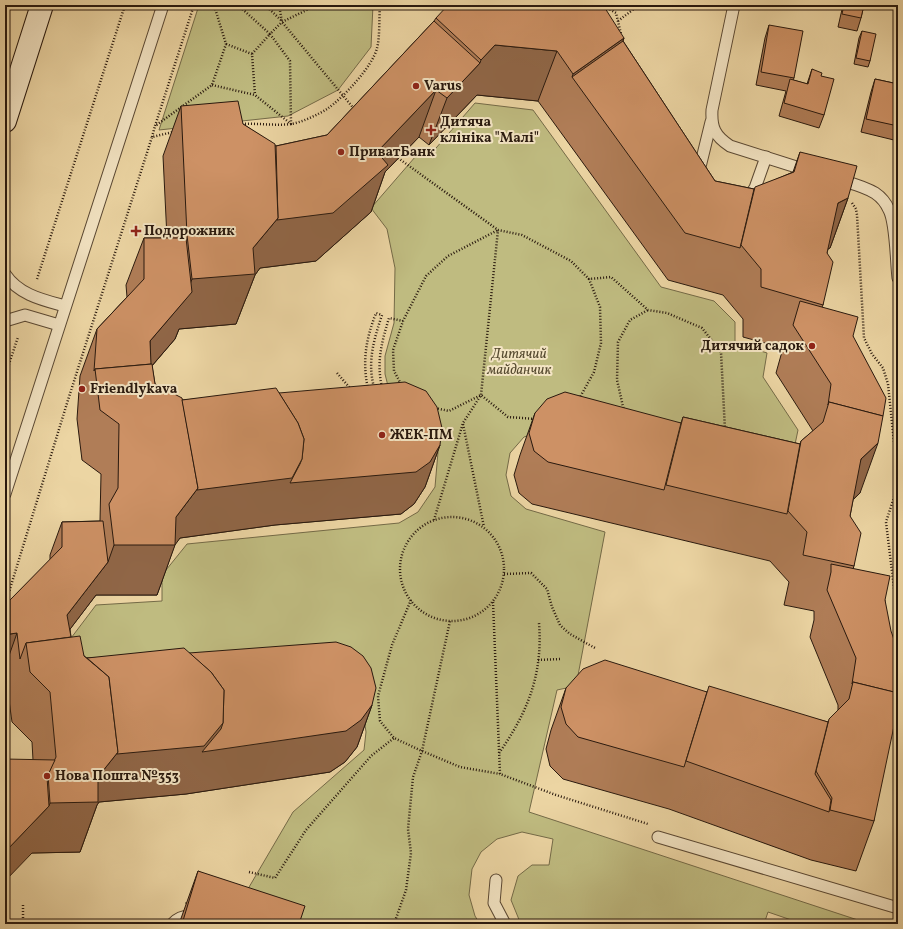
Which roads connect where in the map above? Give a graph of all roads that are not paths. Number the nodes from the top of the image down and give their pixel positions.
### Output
1 (42, 5) edge
2 (163, 5) edge
3 (734, 5) edge
4 (5, 121) edge
5 (712, 122) junction
6 (766, 157) junction
7 (701, 188) edge
8 (737, 206) edge
9 (5, 274) edge
10 (898, 278) edge
11 (65, 306) junction
12 (5, 321) edge
13 (59, 325) junction
14 (5, 494) edge
15 (658, 838) dead end
16 (496, 880) dead end
17 (898, 908) edge
18 (172, 924) edge
19 (224, 924) edge
20 (505, 924) edge

1 - 4 main road
2 - 11 lane
3 - 5 lane
5 - 6 lane
5 - 7 lane
6 - 8 lane
6 - 10 lane
9 - 11 lane
11 - 13 lane
12 - 13 lane
13 - 14 lane
15 - 17 lane
16 - 20 lane
18 - 19 lane

